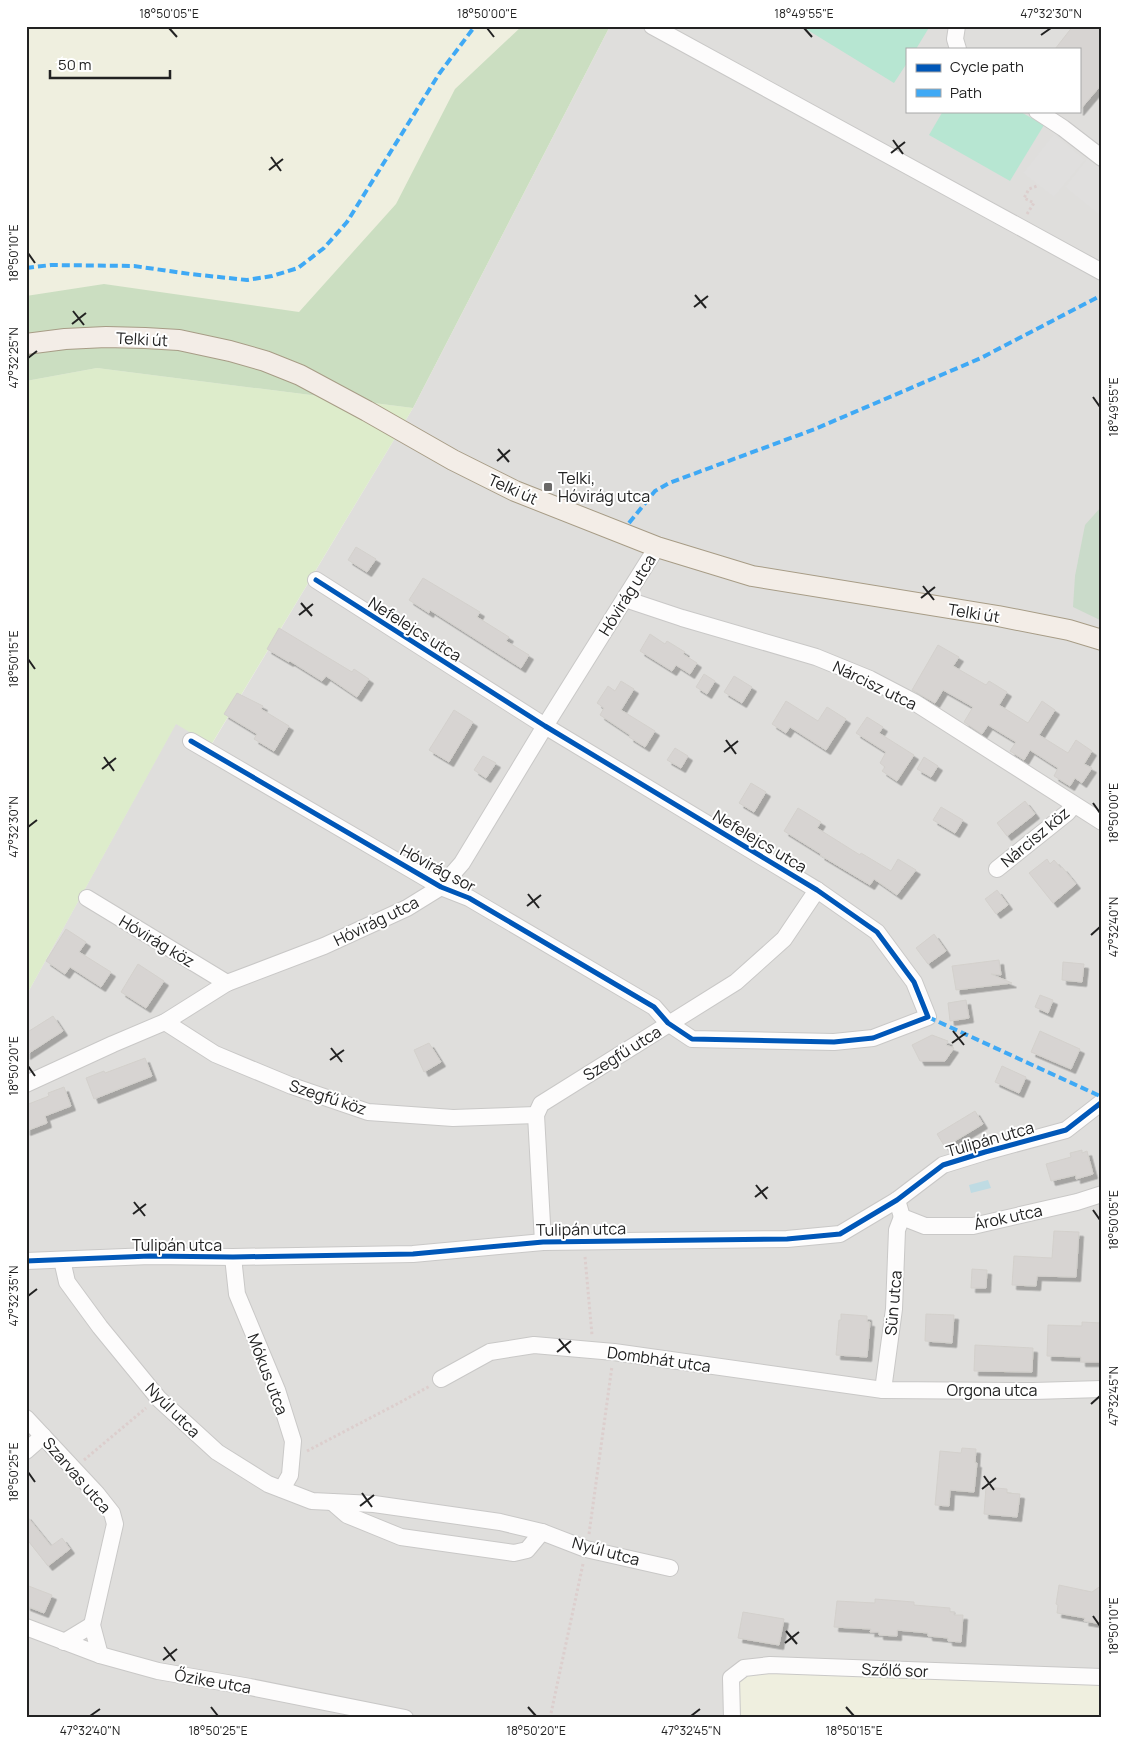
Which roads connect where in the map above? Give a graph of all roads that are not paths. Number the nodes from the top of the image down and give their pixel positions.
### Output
1 (652, 26) edge
2 (957, 26) edge
3 (958, 48) edge
4 (1039, 112) edge
5 (1102, 158) edge
6 (1102, 272) edge
7 (26, 344) edge
8 (657, 547) junction
9 (316, 580) dead end
10 (625, 599) junction
11 (1102, 640) edge
12 (545, 726) junction
13 (191, 740) dead end
14 (1074, 805) junction
15 (1102, 822) edge
16 (997, 869) dead end
17 (441, 887) junction
18 (817, 890) junction
19 (87, 898) dead end
20 (227, 983) junction
21 (165, 1022) junction
22 (668, 1023) junction
23 (26, 1084) edge
24 (1102, 1102) edge
25 (536, 1115) junction
26 (1102, 1194) edge
27 (897, 1200) junction
28 (902, 1216) junction
29 (543, 1242) junction
30 (233, 1257) junction
31 (62, 1260) junction
32 (26, 1261) edge
33 (441, 1379) road end
34 (1102, 1389) edge
35 (883, 1390) junction
36 (26, 1418) edge
37 (43, 1436) junction
38 (26, 1451) edge
39 (282, 1490) junction
40 (332, 1502) junction
41 (542, 1532) junction
42 (670, 1568) dead end
43 (92, 1625) junction
44 (26, 1627) edge
45 (64, 1642) junction
46 (100, 1655) junction
47 (1102, 1677) edge
48 (405, 1718) edge
49 (732, 1718) edge

1 - 6 street
2 - 3 street
4 - 5 street
7 - 8 main road, Telki út
8 - 10 street, Hóvirág utca
8 - 11 main road, Telki út
9 - 12 street, Nefelejcs utca
10 - 12 street, Hóvirág utca
10 - 14 street, Nárcisz utca
12 - 17 street, Hóvirág utca
12 - 18 street, Nefelejcs utca
13 - 17 street, Hóvirág sor
14 - 15 street, Nárcisz utca
14 - 16 street, Nárcisz köz
17 - 20 street, Hóvirág utca
17 - 22 street, Hóvirág sor
18 - 22 street, Szegfű utca
18 - 22 street, Nefelejcs utca
19 - 20 street, Hóvirág köz
20 - 21 street, Hóvirág utca
21 - 23 street, Hóvirág utca
21 - 25 street, Szegfű köz
22 - 25 street, Szegfű utca
24 - 27 street, Tulipán utca
25 - 29 street
26 - 28 street, Árok utca
27 - 28 street
27 - 29 street, Tulipán utca
28 - 35 street, Sün utca
29 - 30 street, Tulipán utca
30 - 31 street, Tulipán utca
30 - 39 street, Mókus utca
31 - 32 street, Tulipán utca
31 - 39 street, Nyúl utca
33 - 35 street, Dombhát utca
34 - 35 street, Orgona utca
36 - 37 street, Szarvas utca
37 - 38 street
37 - 43 street, Szarvas utca
39 - 40 street, Nyúl utca
40 - 41 street, Nyúl utca
40 - 41 street
41 - 42 street, Nyúl utca
43 - 45 street
43 - 46 street, Szarvas utca
44 - 45 street, Őzike utca
45 - 46 street, Őzike utca
46 - 48 street, Őzike utca
47 - 49 street, Szőlő sor

